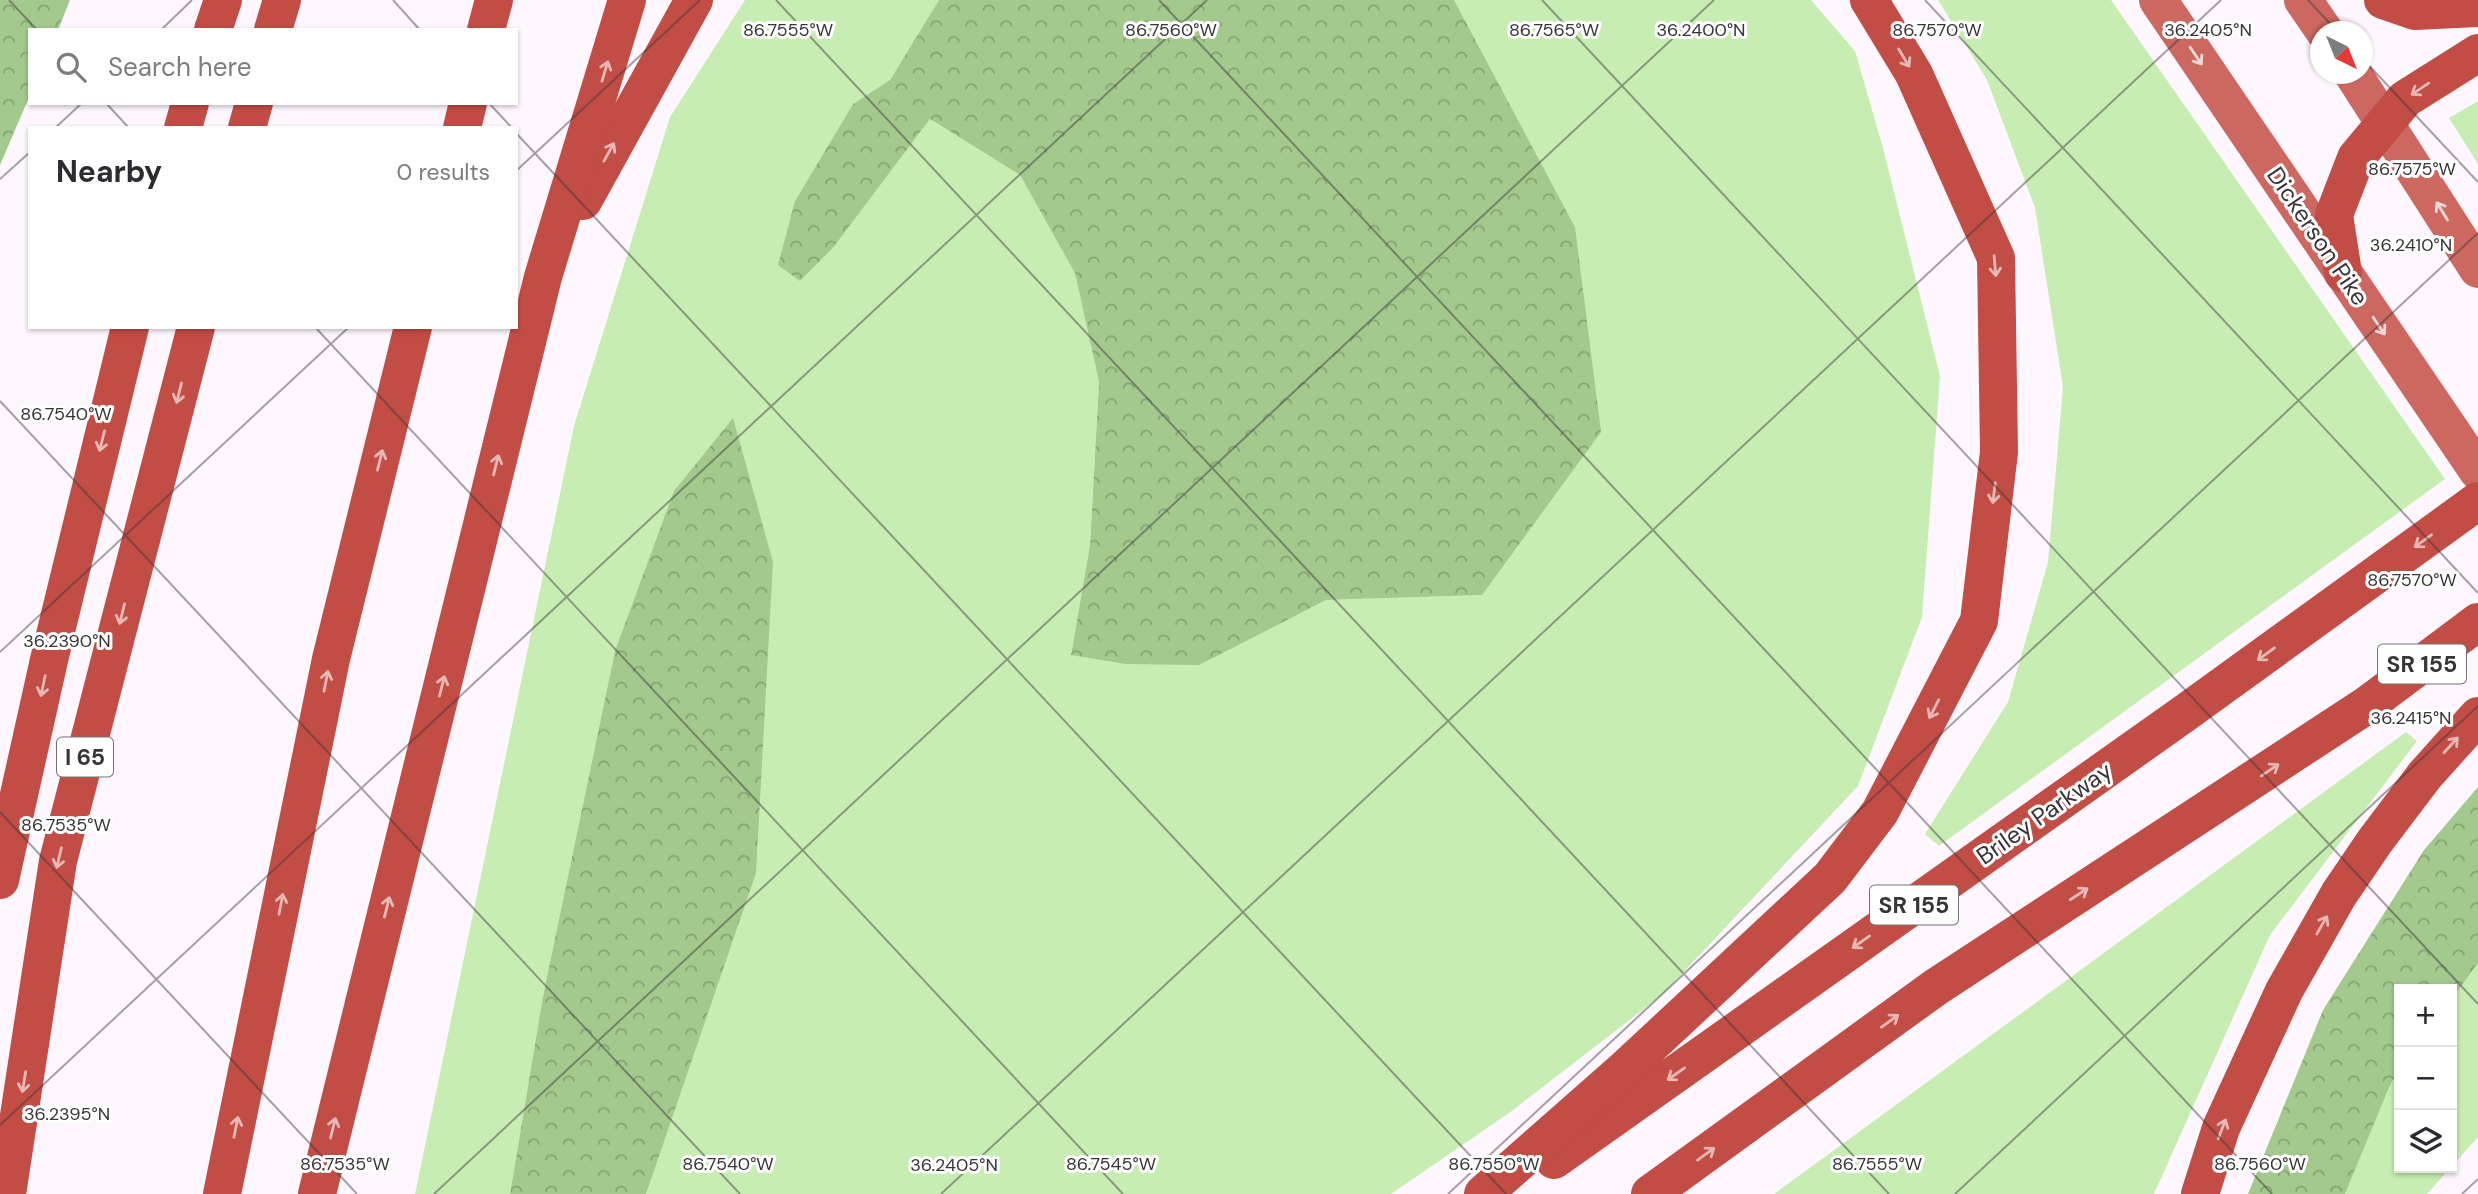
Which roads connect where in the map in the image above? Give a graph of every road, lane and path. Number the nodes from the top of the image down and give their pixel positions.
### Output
1 (223, 0) edge
2 (282, 0) edge
3 (494, 0) edge
4 (627, 0) edge
5 (694, 0) edge
6 (1869, 0) edge
7 (2158, 0) edge
8 (2302, 0) edge
9 (2383, 0) edge
10 (2478, 8) edge
11 (2317, 21) edge
12 (215, 28) edge
13 (274, 28) edge
14 (487, 28) edge
15 (2478, 53) edge
16 (2360, 84) edge
17 (189, 105) edge
18 (253, 105) edge
19 (468, 105) edge
20 (2386, 121) junction
21 (184, 126) edge
22 (248, 126) edge
23 (462, 126) edge
24 (2478, 269) edge
25 (2343, 273) junction
26 (543, 277) junction
27 (130, 329) edge
28 (195, 329) edge
29 (412, 329) edge
30 (2478, 471) edge
31 (2478, 501) edge
32 (2478, 622) edge
33 (2478, 716) edge
34 (0, 880) edge
35 (7, 1194) edge
36 (222, 1194) edge
37 (317, 1194) edge
38 (1483, 1194) edge
39 (1506, 1194) edge
40 (1650, 1194) edge
41 (2200, 1194) edge

1 - 12 highway
2 - 13 highway
3 - 14 highway
26 -> 4 highway
26 -> 5 highway
6 -> 38 highway
7 -> 25 main road, Dickerson Pike
8 - 11 main road
9 - 10 highway
15 -> 20 highway
16 - 20 main road
17 - 21 highway
18 - 22 highway
19 - 23 highway
24 -> 20 main road
20 - 25 highway
25 -> 30 main road, Dickerson Pike
37 -> 26 highway
27 -> 34 highway
28 -> 35 highway, I 65
36 -> 29 highway
31 -> 39 highway, Briley Parkway / SR 155
40 -> 32 highway, SR 155
41 -> 33 highway

